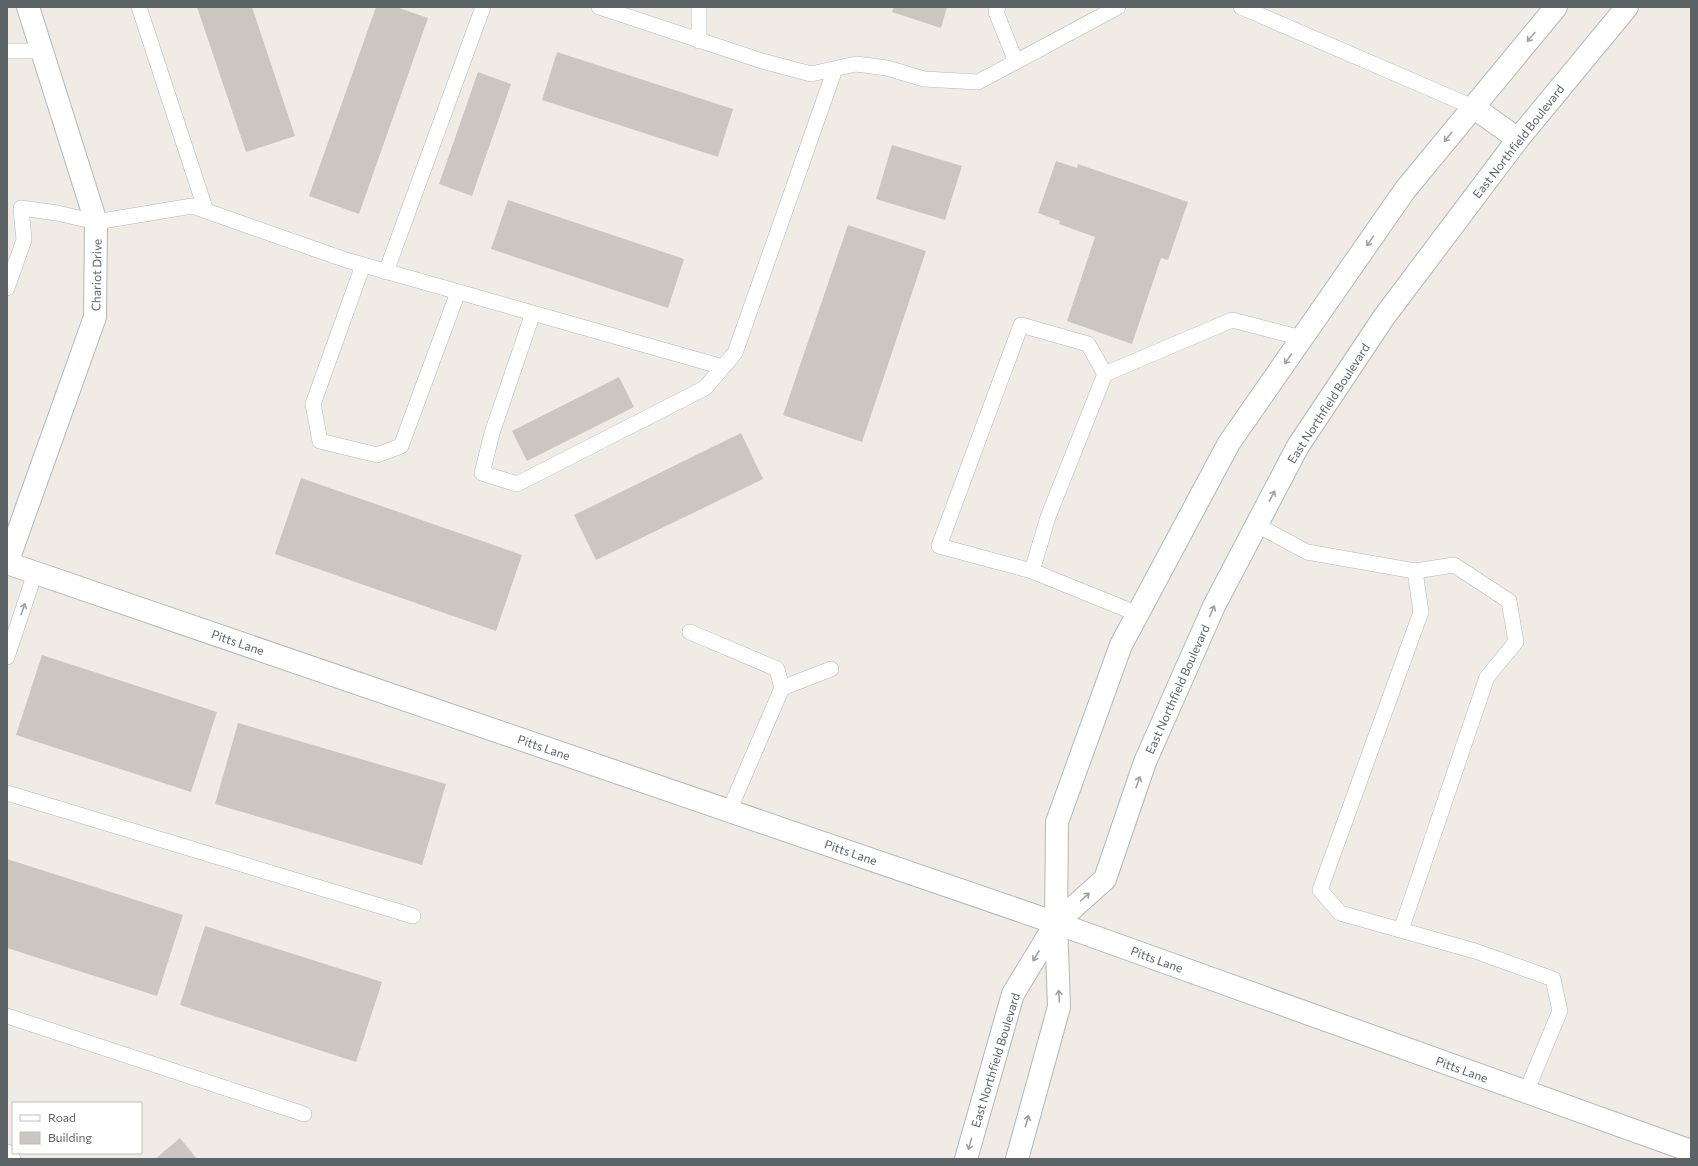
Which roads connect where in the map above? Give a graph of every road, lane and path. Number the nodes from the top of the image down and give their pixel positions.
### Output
1 (28, 7) edge
2 (138, 7) edge
3 (483, 7) edge
4 (599, 7) edge
5 (699, 7) edge
6 (998, 7) edge
7 (1118, 7) edge
8 (1241, 7) edge
9 (1556, 7) edge
10 (1627, 7) edge
11 (699, 40) junction
12 (7, 51) edge
13 (42, 51) junction
14 (1016, 62) junction
15 (835, 69) junction
16 (1473, 107) junction
17 (1518, 139) junction
18 (206, 211) junction
19 (96, 222) junction
20 (363, 265) junction
21 (386, 272) junction
22 (7, 288) edge
23 (458, 292) junction
24 (533, 313) junction
25 (1302, 338) junction
26 (723, 368) junction
27 (1105, 374) junction
28 (1257, 525) junction
29 (7, 563) edge
30 (1415, 570) junction
31 (1032, 571) junction
32 (36, 573) junction
33 (1138, 614) junction
34 (690, 632) dead end
35 (9, 651) edge
36 (830, 669) dead end
37 (782, 688) junction
38 (7, 793) edge
39 (729, 811) junction
40 (413, 916) dead end
41 (1056, 923) junction
42 (1401, 930) junction
43 (7, 1016) edge
44 (1526, 1092) junction
45 (304, 1114) dead end
46 (1691, 1151) edge
47 (7, 1152) edge
48 (13, 1159) edge
49 (966, 1159) edge
50 (1017, 1159) edge

1 - 13 main road, Chariot Drive
2 - 18 lane
3 - 21 lane
4 - 11 lane
5 - 11 lane
6 - 14 lane
7 - 14 lane
8 - 16 lane
9 -> 16 main road
10 - 17 main road, East Northfield Boulevard
11 - 15 lane
12 - 13 lane
13 - 19 main road, Chariot Drive
14 - 15 lane
15 - 26 lane
16 - 17 main road
16 -> 25 main road
28 -> 17 main road, East Northfield Boulevard
18 - 19 lane
18 - 20 lane
19 - 22 lane
19 - 29 main road, Chariot Drive
20 - 21 lane
20 - 23 lane
21 - 23 lane
23 - 24 lane
24 - 26 lane
24 - 26 lane
25 - 27 lane
25 -> 33 main road
27 - 31 lane
27 - 31 lane
28 - 30 lane
41 -> 28 main road, East Northfield Boulevard
29 - 32 main road, Pitts Lane
30 - 42 lane
30 - 42 lane
31 - 33 lane
35 -> 32 lane
32 - 39 main road, Pitts Lane
33 - 41 main road
34 - 37 lane
36 - 37 lane
37 - 39 lane
38 - 40 lane
39 - 41 main road, Pitts Lane
41 - 44 main road, Pitts Lane
41 -> 49 main road, East Northfield Boulevard
50 -> 41 main road
42 - 44 lane
43 - 45 lane
44 - 46 main road, Pitts Lane
47 - 48 lane

